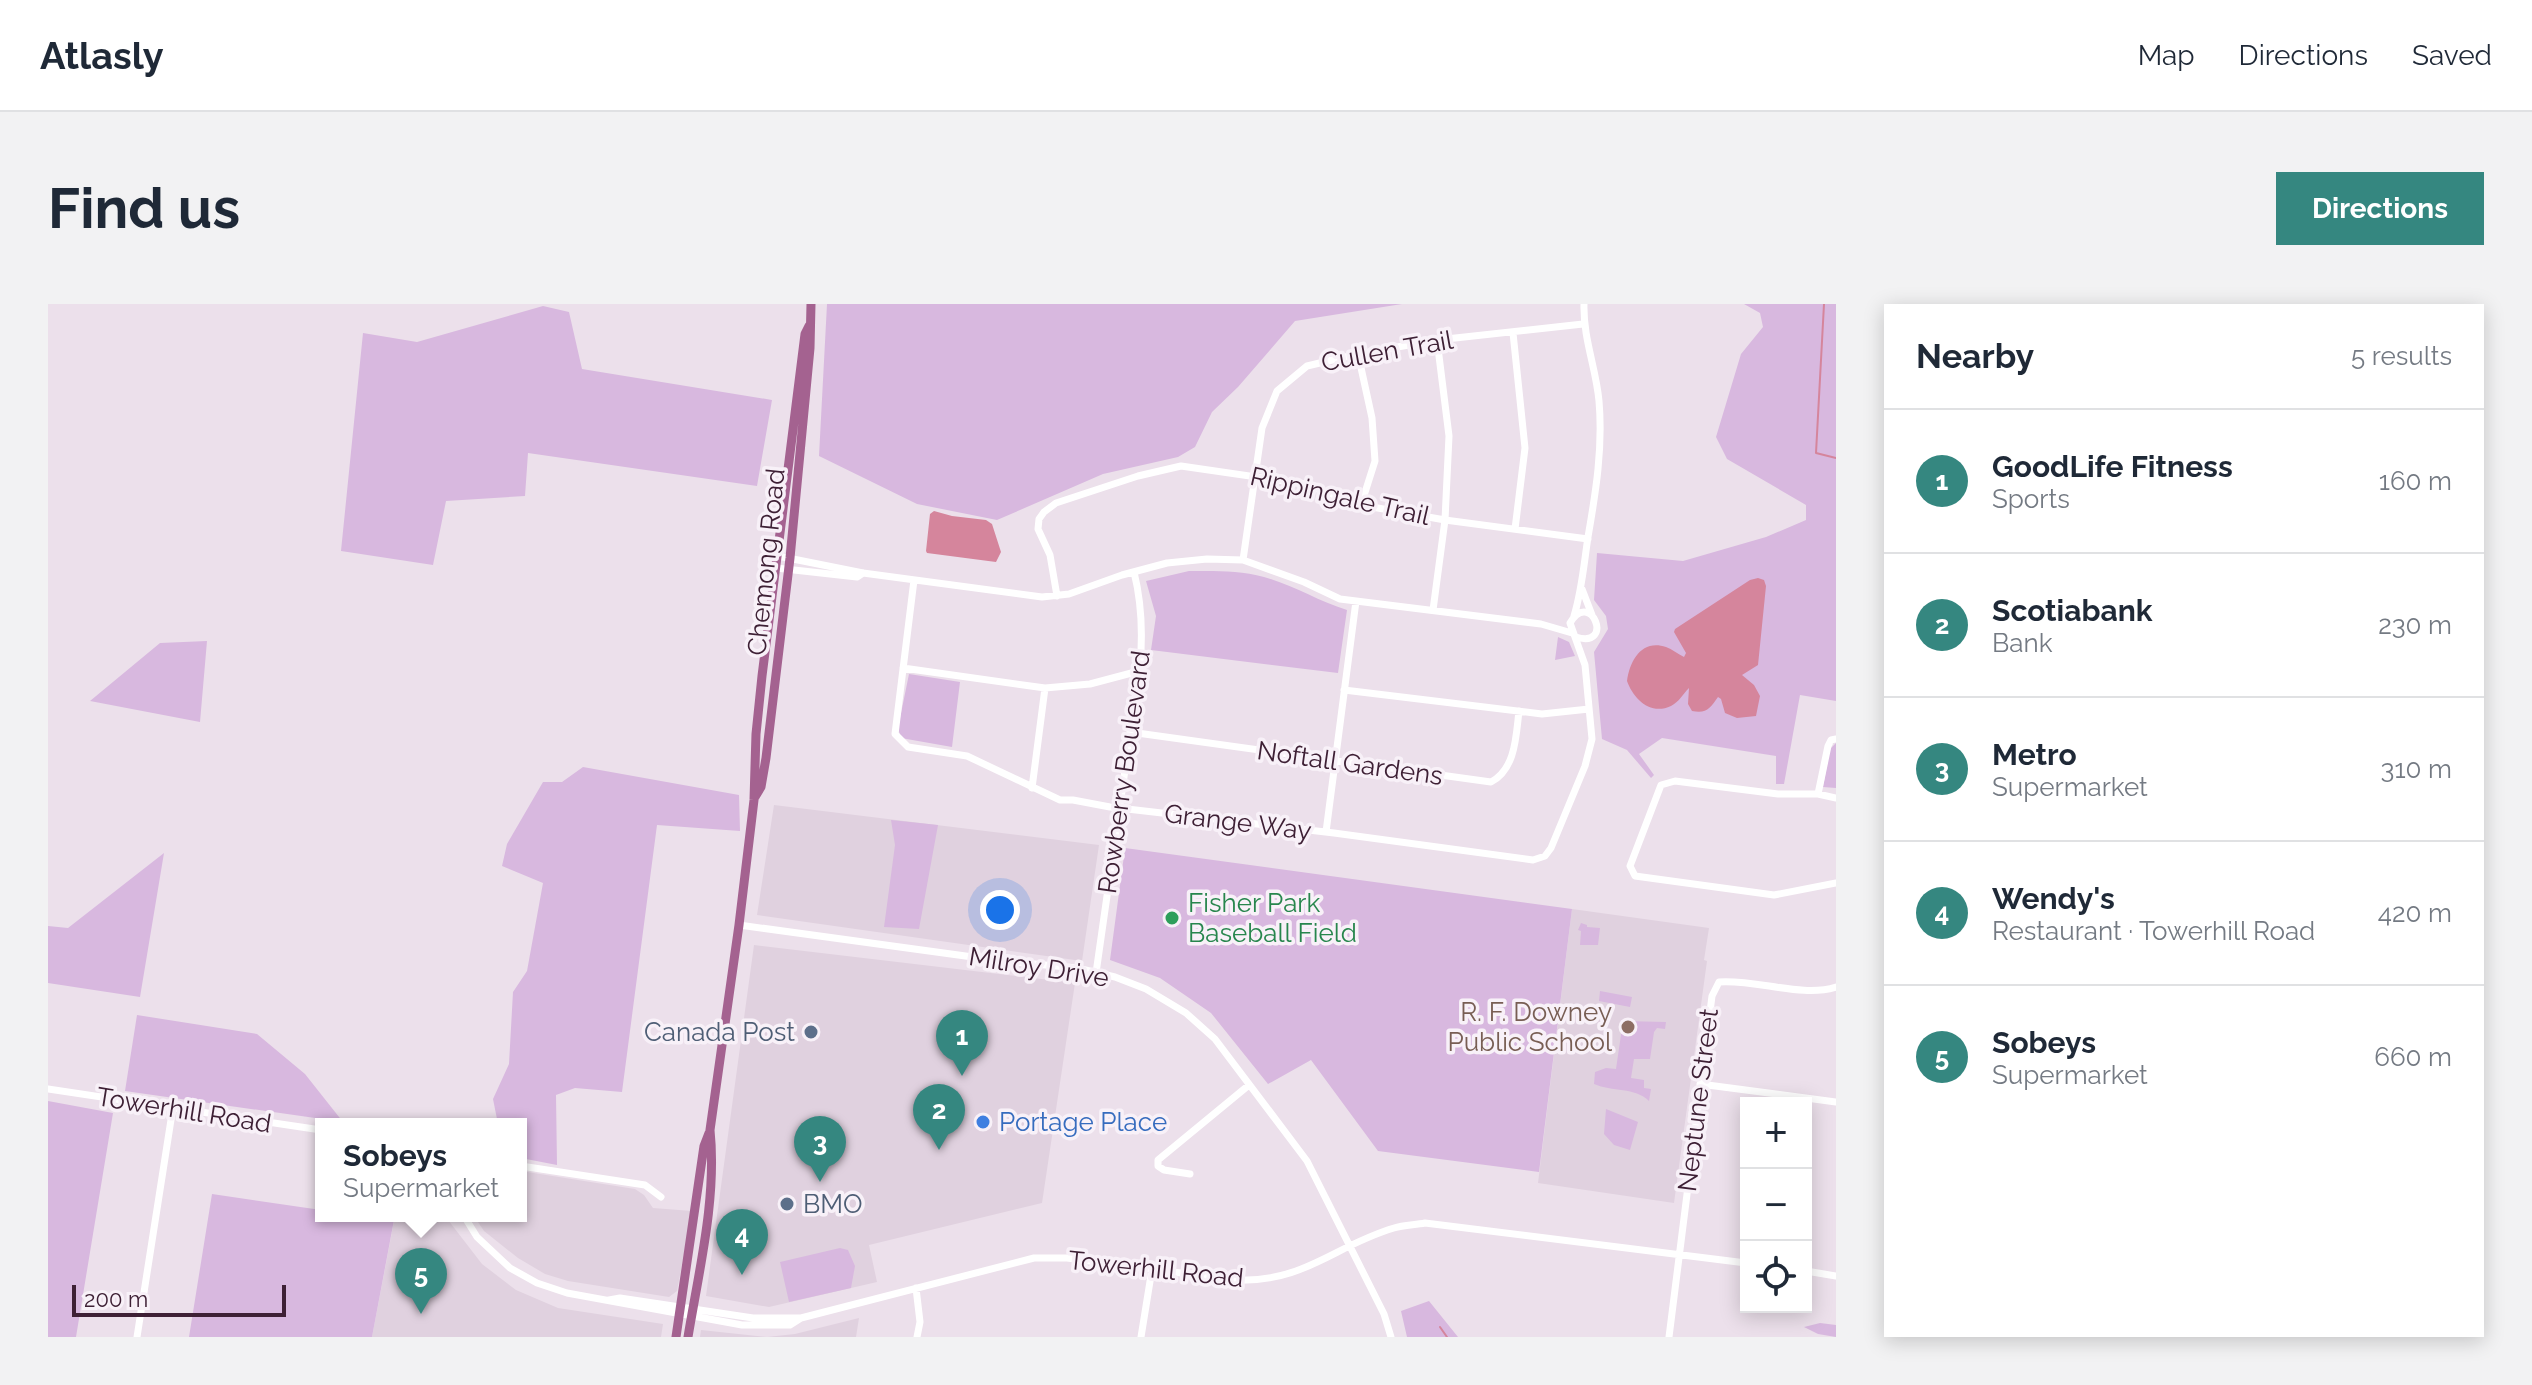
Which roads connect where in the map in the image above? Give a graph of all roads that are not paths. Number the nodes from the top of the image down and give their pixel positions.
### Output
1 (811, 304) edge
2 (1584, 304) edge
3 (1583, 324) junction
4 (809, 326) junction
5 (1513, 333) junction
6 (1437, 340) junction
7 (1358, 354) junction
8 (1254, 475) junction
9 (1361, 505) junction
10 (1445, 520) junction
11 (1515, 529) junction
12 (1588, 539) junction
13 (778, 556) junction
14 (790, 558) junction
15 (1243, 560) junction
16 (776, 568) junction
17 (788, 569) junction
18 (1134, 572) junction
19 (863, 573) junction
20 (914, 580) junction
21 (1581, 587) junction
22 (1057, 596) junction
23 (1356, 601) junction
24 (1433, 610) junction
25 (1592, 615) junction
26 (1573, 618) junction
27 (1541, 624) junction
28 (1574, 635) junction
29 (1593, 637) junction
30 (1583, 660) junction
31 (903, 668) junction
32 (1139, 671) junction
33 (1045, 688) junction
34 (1344, 690) junction
35 (1589, 709) junction
36 (1519, 711) junction
37 (1130, 732) junction
38 (1836, 739) edge
39 (1334, 761) junction
40 (1032, 788) junction
41 (1818, 794) junction
42 (1836, 798) edge
43 (754, 800) junction
44 (1119, 807) junction
45 (1326, 832) junction
46 (1836, 883) edge
47 (739, 925) junction
48 (1096, 973) junction
49 (1836, 987) edge
50 (1700, 1084) junction
51 (1249, 1085) junction
52 (48, 1089) edge
53 (1836, 1102) edge
54 (173, 1107) junction
55 (315, 1129) edge
56 (710, 1130) junction
57 (527, 1167) edge
58 (1190, 1174) dead end
59 (661, 1197) dead end
60 (468, 1222) edge
61 (1351, 1246) junction
62 (1677, 1256) junction
63 (1740, 1262) edge
64 (1152, 1269) junction
65 (1812, 1272) edge
66 (1836, 1276) edge
67 (916, 1288) junction
68 (681, 1311) junction
69 (693, 1312) junction
70 (137, 1337) edge
71 (676, 1337) edge
72 (688, 1337) edge
73 (917, 1337) edge
74 (1141, 1337) edge
75 (1391, 1337) edge
76 (1669, 1337) edge

1 - 4 main road, Chemong Road
2 - 3 street
3 - 5 street, Cullen Trail
3 - 12 street
4 - 13 main road, Chemong Road
4 - 14 main road, Chemong Road
5 - 6 street, Cullen Trail
5 - 11 street
6 - 7 street, Cullen Trail
6 - 10 street
7 - 8 street, Cullen Trail
7 - 9 street
8 - 9 street, Rippingale Trail
8 - 15 street, Cullen Trail
8 - 22 street, Rippingale Trail
9 - 10 street, Rippingale Trail
10 - 11 street, Rippingale Trail
10 - 24 street
11 - 12 street, Rippingale Trail
12 - 21 street
13 - 14 street
13 - 16 main road, Chemong Road
14 - 17 main road, Chemong Road
14 - 19 street
15 - 18 street
15 - 23 street
16 - 17 street
16 - 43 main road, Chemong Road
17 - 19 street
17 - 43 main road, Chemong Road
18 - 22 street
18 - 32 street, Rowberry Boulevard
19 - 20 street
20 - 22 street
20 - 31 street, Grange Way
21 - 25 street
21 - 26 street
23 - 24 street
23 - 34 street
24 - 27 street
25 - 26 street
25 - 29 street
26 - 27 street
26 - 28 street
27 - 28 street
28 - 29 street
28 - 30 street, Grange Way
29 - 30 street
30 - 35 street, Grange Way
31 - 33 street
31 - 40 street, Grange Way
32 - 33 street
32 - 37 street, Rowberry Boulevard
33 - 40 street
34 - 36 street
34 - 39 street
35 - 36 street
35 - 45 street, Grange Way
36 - 39 street, Noftall Gardens
37 - 39 street, Noftall Gardens
37 - 44 street, Rowberry Boulevard
38 - 41 street
39 - 45 street
40 - 44 street, Grange Way
41 - 42 street
41 - 46 street
43 - 47 main road, Chemong Road
44 - 45 street, Grange Way
44 - 48 street, Rowberry Boulevard
47 - 48 street, Milroy Drive
47 - 56 main road, Chemong Road
48 - 51 street, Milroy Drive
49 - 50 street, Neptune Street
50 - 53 street
50 - 62 street, Neptune Street
51 - 58 street
51 - 61 street, Milroy Drive
52 - 54 street, Towerhill Road
54 - 55 street, Towerhill Road
54 - 70 street
56 - 68 main road, Chemong Road
56 - 69 main road, Chemong Road
57 - 59 street
60 - 68 street, Towerhill Road
61 - 62 street, Towerhill Road
61 - 64 street, Towerhill Road
61 - 75 street, Milroy Drive
62 - 63 street, Towerhill Road
62 - 76 street, Neptune Street
64 - 67 street, Towerhill Road
64 - 74 street
65 - 66 street
67 - 69 street, Towerhill Road
67 - 73 street
68 - 69 street, Towerhill Road
68 - 71 main road, Chemong Road
69 - 72 main road, Chemong Road

